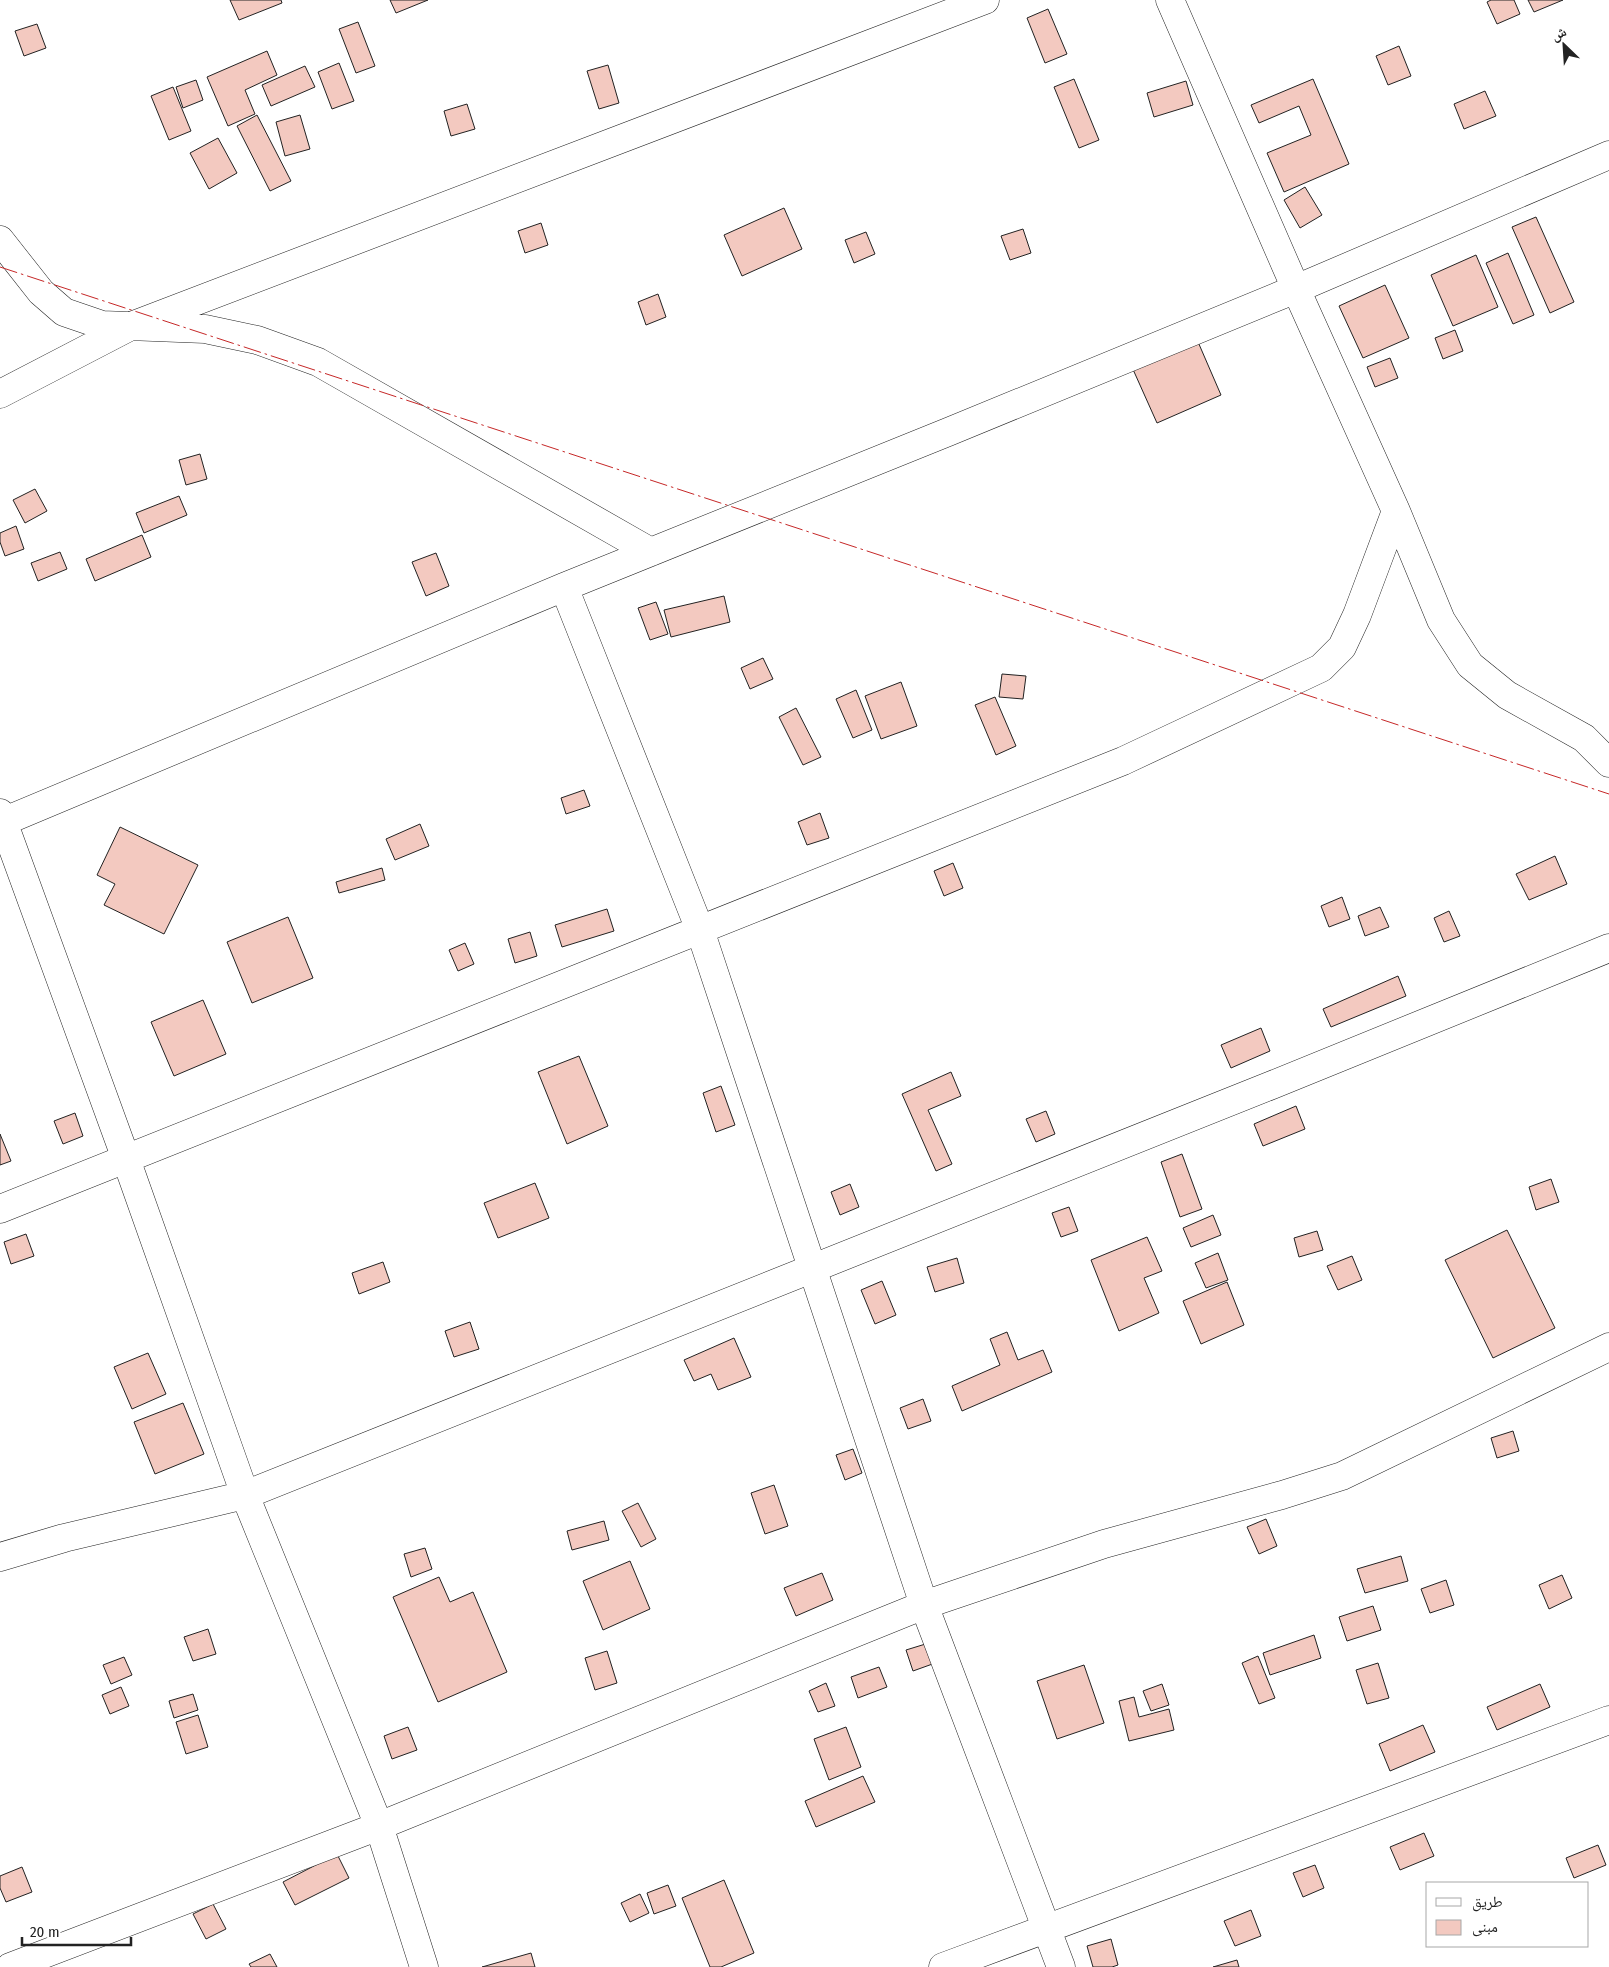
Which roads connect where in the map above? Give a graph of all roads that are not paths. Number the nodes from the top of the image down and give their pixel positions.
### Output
1 (985, 0) edge
2 (1170, 0) edge
3 (1609, 155) edge
4 (0, 240) edge
5 (1296, 289) junction
6 (131, 326) junction
7 (1, 393) edge
8 (1396, 511) junction
9 (651, 552) junction
10 (564, 587) junction
11 (1609, 762) edge
12 (1, 819) edge
13 (700, 930) junction
14 (1609, 948) edge
15 (126, 1159) junction
16 (0, 1209) edge
17 (814, 1268) junction
18 (1609, 1347) edge
19 (245, 1495) junction
20 (0, 1557) edge
21 (924, 1605) junction
22 (1609, 1720) edge
23 (379, 1826) junction
24 (1046, 1929) junction
25 (10, 1967) edge
26 (424, 1967) edge
27 (943, 1967) edge
28 (1061, 1967) edge

1 - 6 street
2 - 5 street
3 - 5 street
4 - 6 street
5 - 8 street
5 - 9 street
6 - 7 street
6 - 9 street
8 - 11 street
8 - 13 street
9 - 10 street
10 - 12 street
10 - 13 street
12 - 15 street
13 - 15 street
13 - 17 street
14 - 17 street
15 - 16 street
15 - 19 street
17 - 19 street
17 - 21 street
18 - 21 street
19 - 20 street
19 - 23 street
21 - 23 street
21 - 24 street
22 - 24 street
23 - 25 street
23 - 26 street
24 - 27 street
24 - 28 street

